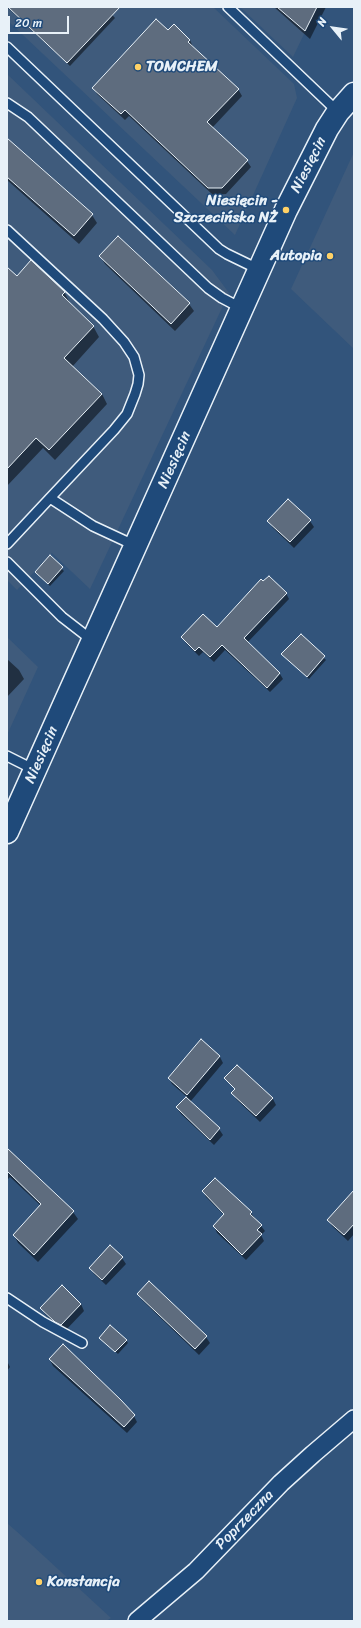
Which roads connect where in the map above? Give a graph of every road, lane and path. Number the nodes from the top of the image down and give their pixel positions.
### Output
1 (228, 7) edge
2 (7, 47) edge
3 (354, 94) edge
4 (7, 103) edge
5 (338, 112) junction
6 (7, 230) edge
7 (260, 270) junction
8 (242, 309) junction
9 (50, 498) junction
10 (7, 544) edge
11 (136, 546) junction
12 (7, 562) edge
13 (93, 641) junction
14 (7, 756) edge
15 (35, 770) junction
16 (10, 825) edge
17 (7, 1298) edge
18 (82, 1343) dead end
19 (354, 1419) edge
20 (137, 1621) edge

1 - 5 lane
2 - 7 lane
3 - 5 street, Niesięcin
4 - 8 lane
5 - 7 street, Niesięcin
6 - 9 lane
7 - 8 street, Niesięcin
8 - 11 street, Niesięcin
9 - 10 lane
9 - 11 lane
11 - 13 street, Niesięcin
12 - 13 lane
13 - 15 street, Niesięcin
14 - 15 lane
15 - 16 street, Niesięcin
17 - 18 lane
19 - 20 street, Poprzeczna

